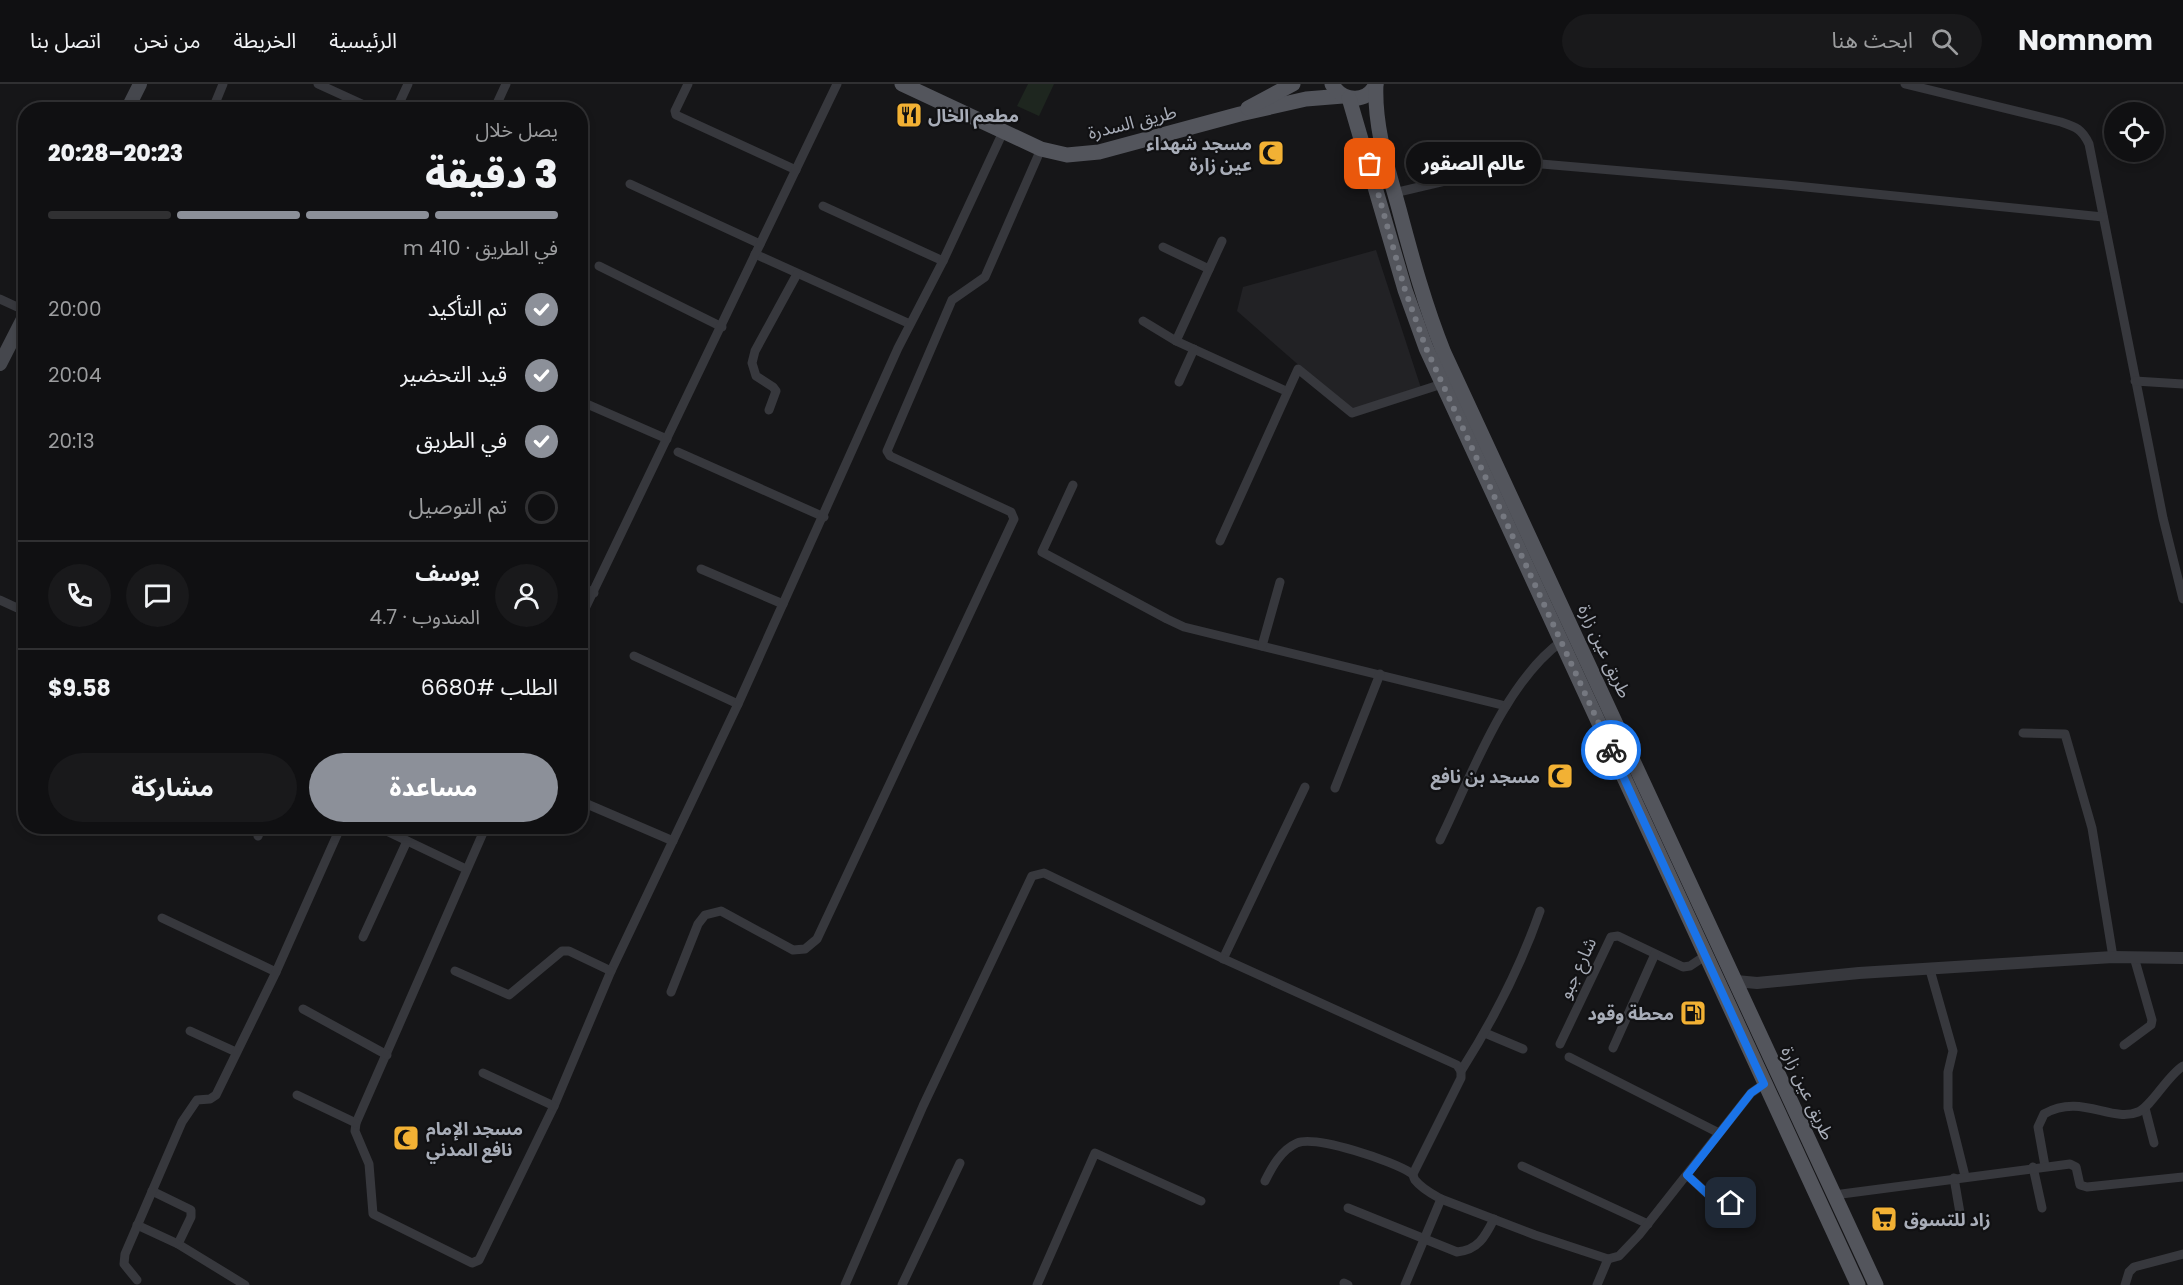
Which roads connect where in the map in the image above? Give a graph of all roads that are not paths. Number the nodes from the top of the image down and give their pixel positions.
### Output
1 (140, 84) edge
2 (223, 84) edge
3 (318, 84) edge
4 (408, 84) edge
5 (506, 84) edge
6 (688, 84) edge
7 (837, 84) edge
8 (902, 84) edge
9 (1293, 84) edge
10 (1332, 84) edge
11 (1376, 84) edge
12 (1905, 84) edge
13 (1346, 97) junction
14 (131, 102) edge
15 (215, 102) edge
16 (357, 102) edge
17 (400, 102) edge
18 (498, 102) edge
19 (1240, 114) junction
20 (1376, 117) junction
21 (1358, 123) junction
22 (1003, 132) junction
23 (1041, 149) junction
24 (796, 170) junction
25 (630, 184) dead end
26 (1394, 193) junction
27 (823, 206) dead end
28 (2103, 217) junction
29 (1222, 241) dead end
30 (760, 244) junction
31 (1163, 247) dead end
32 (755, 254) junction
33 (943, 261) junction
34 (599, 266) dead end
35 (1209, 269) junction
36 (797, 274) junction
37 (0, 299) edge
38 (18, 308) edge
39 (1143, 321) dead end
40 (910, 324) junction
41 (18, 327) edge
42 (722, 327) junction
43 (1176, 341) junction
44 (1194, 349) junction
45 (1, 358) edge
46 (2135, 381) junction
47 (1179, 382) dead end
48 (1442, 384) junction
49 (2183, 384) edge
50 (1286, 391) junction
51 (588, 404) edge
52 (769, 410) dead end
53 (667, 439) junction
54 (678, 452) dead end
55 (1073, 485) dead end
56 (824, 517) junction
57 (1220, 541) dead end
58 (701, 569) dead end
59 (1280, 582) dead end
60 (588, 589) edge
61 (594, 592) junction
62 (2183, 599) edge
63 (0, 600) edge
64 (588, 604) edge
65 (783, 604) junction
66 (18, 608) edge
67 (1562, 641) junction
68 (1262, 646) junction
69 (634, 656) dead end
70 (1380, 674) junction
71 (738, 704) junction
72 (1506, 706) junction
73 (2023, 733) dead end
74 (1305, 787) dead end
75 (1335, 788) dead end
76 (588, 804) edge
77 (337, 834) edge
78 (393, 834) edge
79 (480, 834) edge
80 (1440, 840) dead end
81 (407, 841) junction
82 (673, 841) junction
83 (466, 869) junction
84 (1540, 911) dead end
85 (162, 918) dead end
86 (363, 937) dead end
87 (1655, 954) junction
88 (1705, 956) junction
89 (2113, 957) junction
90 (2134, 957) junction
91 (2183, 958) edge
92 (1223, 959) junction
93 (1930, 970) junction
94 (455, 971) dead end
95 (611, 971) junction
96 (276, 972) junction
97 (1736, 981) junction
98 (1764, 982) junction
99 (671, 992) dead end
100 (1746, 1004) junction
101 (303, 1009) dead end
102 (190, 1031) dead end
103 (1485, 1033) junction
104 (1560, 1044) dead end
105 (2124, 1045) dead end
106 (1613, 1048) dead end
107 (1524, 1049) dead end
108 (236, 1053) junction
109 (387, 1055) junction
110 (1569, 1057) dead end
111 (2183, 1066) edge
112 (1461, 1071) junction
113 (483, 1073) dead end
114 (1764, 1084) junction
115 (297, 1095) dead end
116 (554, 1106) junction
117 (2145, 1108) junction
118 (356, 1123) junction
119 (1719, 1132) junction
120 (2154, 1143) dead end
121 (960, 1163) dead end
122 (1522, 1166) dead end
123 (2045, 1166) junction
124 (2033, 1167) junction
125 (1413, 1174) junction
126 (1687, 1175) junction
127 (1965, 1176) junction
128 (2183, 1177) edge
129 (1954, 1178) junction
130 (1265, 1181) dead end
131 (152, 1191) junction
132 (1834, 1195) junction
133 (1441, 1199) junction
134 (1201, 1201) dead end
135 (1731, 1203) dead end
136 (1348, 1208) dead end
137 (2042, 1208) dead end
138 (1960, 1213) dead end
139 (1494, 1220) junction
140 (1648, 1224) junction
141 (137, 1225) junction
142 (1424, 1241) junction
143 (177, 1244) junction
144 (2183, 1254) edge
145 (1608, 1259) junction
146 (137, 1280) dead end
147 (245, 1285) edge
148 (845, 1285) edge
149 (902, 1285) edge
150 (1037, 1285) edge
151 (1405, 1285) edge
152 (1597, 1285) edge
153 (1858, 1285) edge
154 (1876, 1285) edge
155 (2125, 1285) edge

1 - 14 main road
2 - 15 street
3 - 16 street
4 - 17 street
5 - 18 street
6 - 24 street
7 - 24 street
8 - 22 main road, طريق السدرة
9 - 19 main road
10 - 13 main road
11 - 13 main road, طريق السدرة
11 - 20 main road, طريق عين زارة
12 - 28 street
13 - 19 main road, طريق السدرة
13 - 21 main road, طريق عين زارة
19 - 23 main road, طريق السدرة
20 - 21 main road
20 - 26 main road, طريق عين زارة
21 - 48 main road, طريق عين زارة
22 - 23 main road, طريق السدرة
22 - 33 street
23 - 99 street
24 - 30 street
25 - 30 street
26 - 28 street
26 - 97 main road, طريق عين زارة
27 - 33 street
28 - 46 street
29 - 35 street
30 - 32 street
31 - 35 street
32 - 36 street
32 - 42 street
33 - 40 street
34 - 42 street
35 - 43 street
36 - 40 street
36 - 52 street
37 - 38 street
39 - 43 street
40 - 56 street
41 - 45 main road
42 - 53 street
43 - 44 street
44 - 47 street
44 - 50 street
46 - 49 street
46 - 62 street
48 - 50 street
48 - 67 main road, طريق عين زارة
50 - 57 street
51 - 53 street
53 - 61 street
54 - 56 street
55 - 68 street
56 - 65 street
58 - 65 street
59 - 68 street
60 - 61 street
61 - 64 street
63 - 66 street
65 - 71 street
67 - 72 street
67 - 88 main road, طريق عين زارة
68 - 70 street
69 - 71 street
70 - 72 street
70 - 75 street
71 - 82 street
72 - 80 street
73 - 89 street
74 - 92 street
76 - 82 street
77 - 96 street
78 - 81 street
79 - 83 street
81 - 83 street
81 - 86 street
82 - 95 street
83 - 109 street
84 - 103 street
85 - 96 street
87 - 88 street, شارع جبو
87 - 104 street, شارع جبو
87 - 106 street
88 - 114 main road, طريق عين زارة
89 - 90 street
89 - 93 street
90 - 91 street
90 - 105 street
92 - 112 street
92 - 148 street
93 - 98 street
93 - 127 street
94 - 95 street
95 - 116 street
96 - 108 street
97 - 98 street
97 - 100 main road, طريق عين زارة
98 - 100 street
100 - 132 main road, طريق عين زارة
101 - 109 street
102 - 108 street
103 - 107 street
103 - 112 street
108 - 131 street
109 - 118 street
110 - 119 street
111 - 117 street
112 - 125 street
113 - 116 street
114 - 119 street
114 - 153 main road, طريق عين زارة
115 - 118 street
116 - 118 street
117 - 120 street
117 - 123 street
119 - 126 street
121 - 149 street
122 - 140 street
123 - 124 street
123 - 128 street
124 - 127 street
124 - 137 street
125 - 130 street
125 - 133 street
126 - 135 street
126 - 140 street
127 - 129 street
129 - 132 street
129 - 138 street
131 - 141 street
131 - 143 street
132 - 154 main road, طريق عين زارة
133 - 139 street
133 - 142 street
134 - 150 street
136 - 142 street
139 - 142 street
139 - 145 street
140 - 145 street
141 - 143 street
141 - 146 street
142 - 151 street
143 - 147 street
144 - 155 street
145 - 152 street

